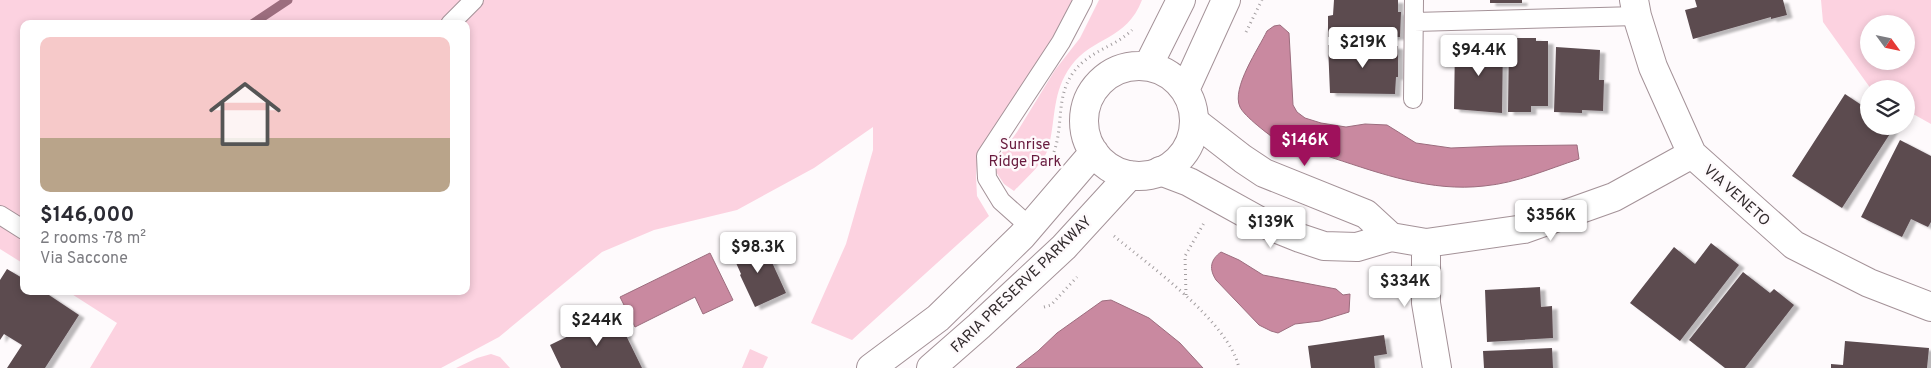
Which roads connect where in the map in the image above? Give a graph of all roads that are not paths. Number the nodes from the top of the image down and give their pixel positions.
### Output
1 (474, 0) edge
2 (1082, 0) edge
3 (1181, 0) edge
4 (1226, 0) edge
5 (1414, 0) edge
6 (1636, 8) edge
7 (454, 20) edge
8 (1414, 22) junction
9 (1148, 66) junction
10 (1185, 90) junction
11 (1413, 99) dead end
12 (1194, 121) junction
13 (1094, 152) junction
14 (1692, 154) junction
15 (1160, 171) junction
16 (1130, 175) junction
17 (0, 215) edge
18 (1030, 227) junction
19 (20, 228) edge
20 (1391, 237) junction
21 (1426, 243) junction
22 (1931, 307) edge
23 (871, 368) edge
24 (931, 368) edge
25 (1437, 368) edge

1 - 7 lane
2 - 18 lane
3 - 9 street
4 - 10 street
5 - 8 lane
6 - 8 lane
6 - 14 street, VIA VENETO
8 - 11 lane
9 - 10 street
9 - 13 street
10 - 12 street
12 - 15 street
12 - 20 street
13 - 16 street
13 - 18 street
14 - 21 street
14 - 22 street, VIA VENETO
15 - 16 street
15 - 20 street
16 - 24 street, FARIA PRESERVE PARKWAY
17 - 19 lane
18 - 23 street
20 - 21 street
21 - 25 street

